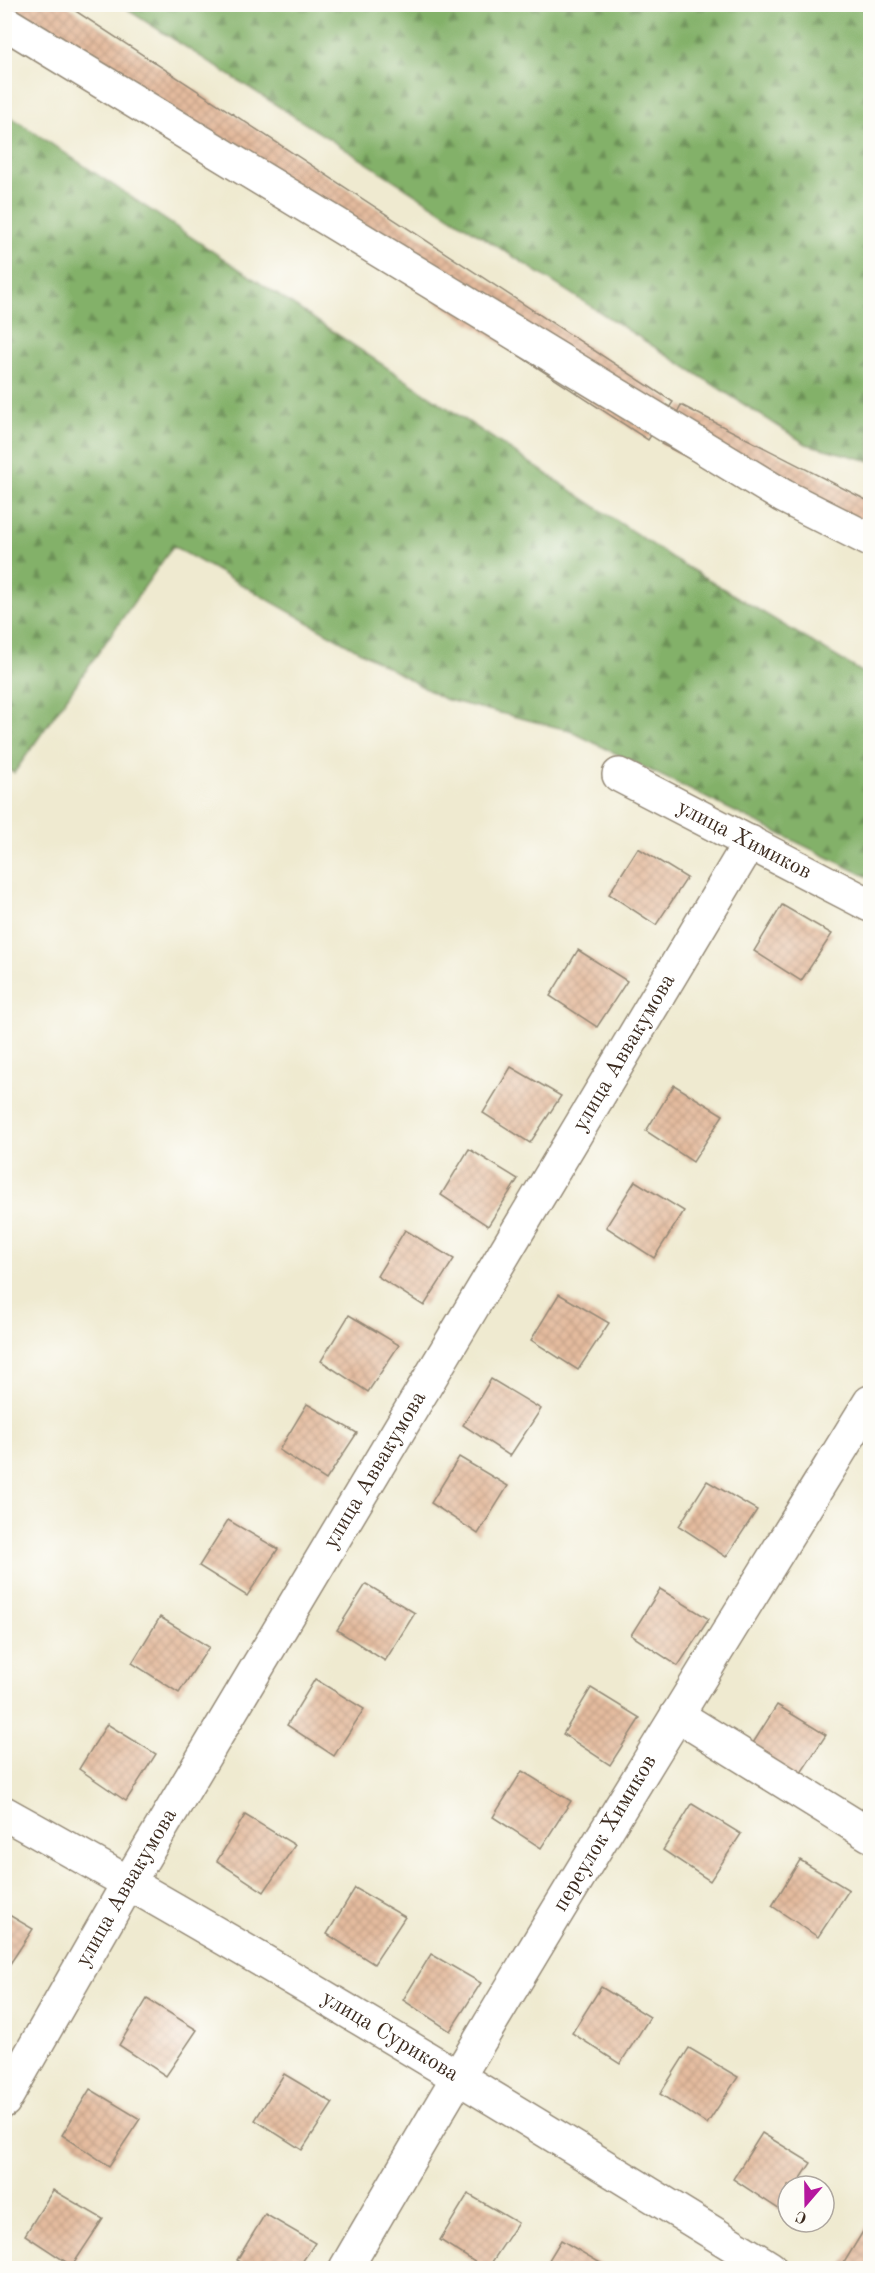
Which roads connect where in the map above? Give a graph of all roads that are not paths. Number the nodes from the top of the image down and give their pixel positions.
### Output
1 (4, 22) edge
2 (870, 540) edge
3 (619, 775) dead end
4 (750, 842) junction
5 (870, 905) edge
6 (870, 1402) edge
7 (677, 1715) junction
8 (4, 1813) edge
9 (870, 1835) edge
10 (129, 1882) junction
11 (458, 2076) junction
12 (4, 2101) edge
13 (346, 2268) edge
14 (770, 2268) edge

1 - 2 street
3 - 4 street, улица Химиков
4 - 5 street, улица Химиков
4 - 10 street, улица Аввакумова
6 - 7 street, переулок Химиков
7 - 9 street
7 - 11 street, переулок Химиков
8 - 10 street, улица Сурикова
10 - 11 street, улица Сурикова
10 - 12 street, улица Аввакумова
11 - 13 street, переулок Химиков
11 - 14 street, улица Сурикова

